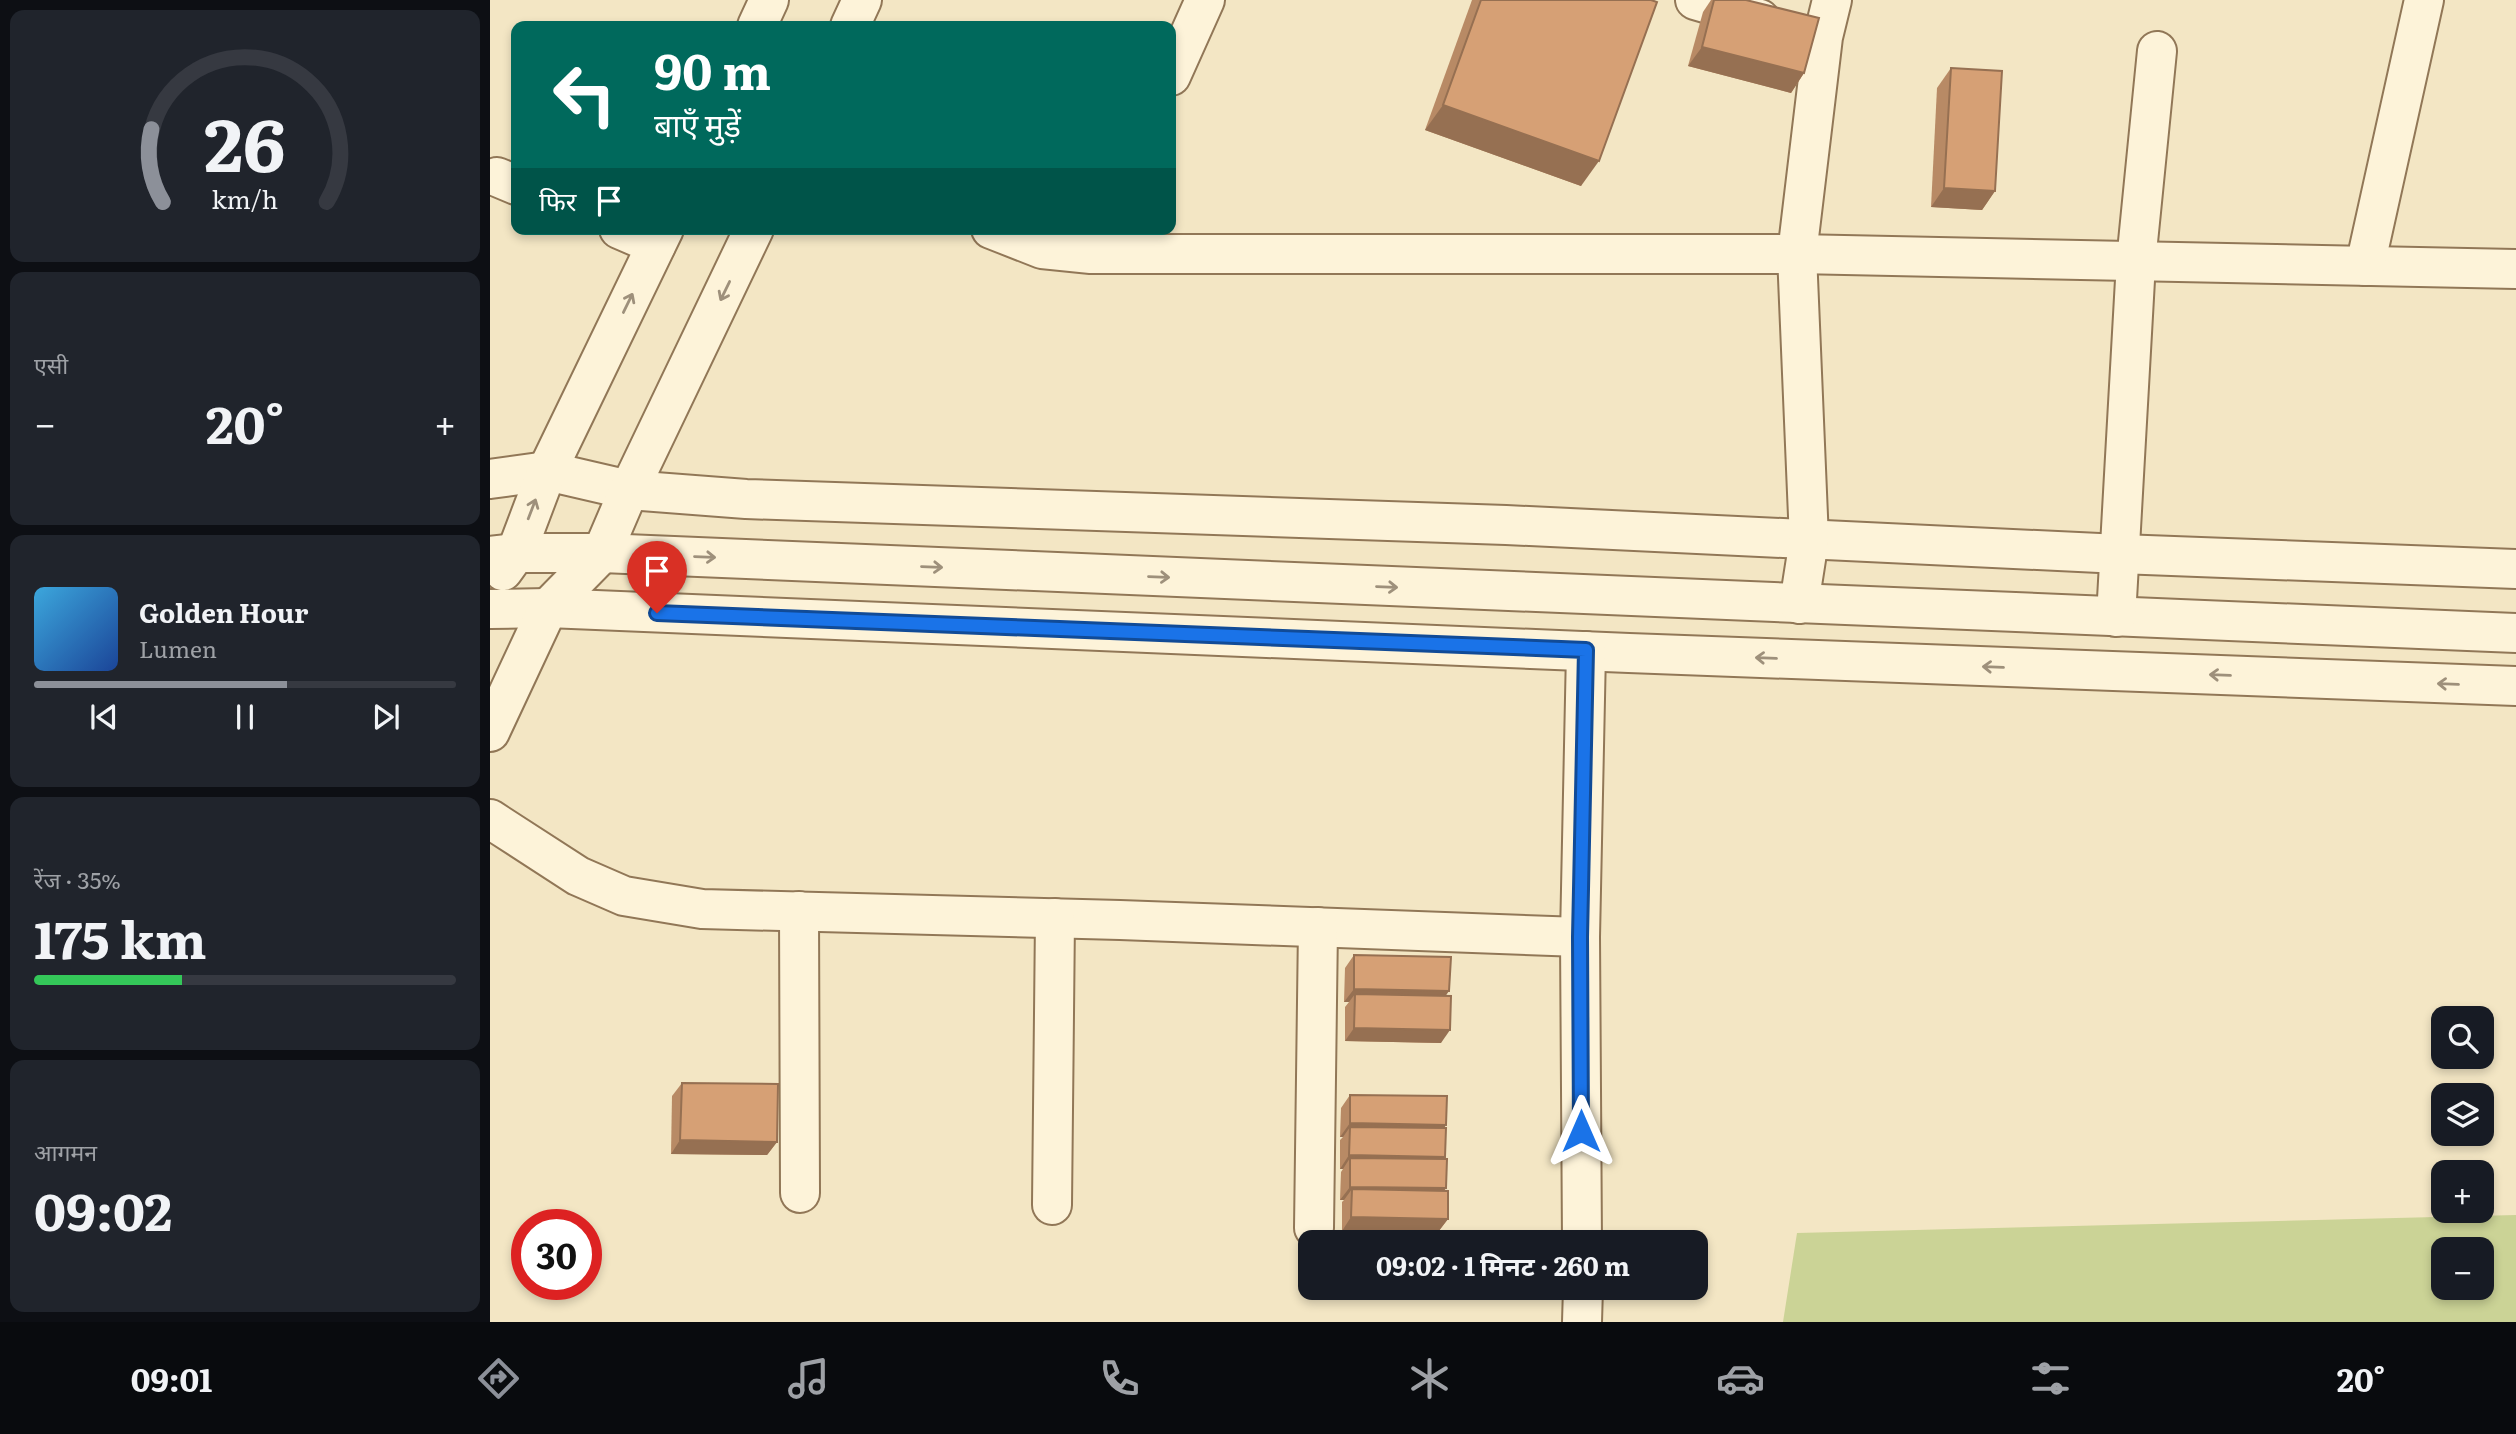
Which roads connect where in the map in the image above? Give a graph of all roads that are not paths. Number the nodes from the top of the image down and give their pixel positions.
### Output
1 (769, 0) edge
2 (862, 0) edge
3 (1205, 0) edge
4 (1695, 0) edge
5 (1832, 0) edge
6 (2424, 0) edge
7 (759, 21) edge
8 (852, 21) edge
9 (1823, 37) junction
10 (2157, 51) dead end
11 (1176, 65) edge
12 (751, 235) edge
13 (1006, 235) edge
14 (660, 237) edge
15 (1097, 242) edge
16 (1797, 254) junction
17 (2136, 262) junction
18 (2365, 266) junction
19 (2516, 269) edge
20 (547, 471) junction
21 (490, 479) edge
22 (629, 490) junction
23 (1809, 540) junction
24 (602, 553) junction
25 (503, 554) edge
26 (2120, 554) junction
27 (2516, 569) edge
28 (490, 591) edge
29 (1799, 604) junction
30 (548, 608) junction
31 (490, 609) edge
32 (2116, 618) junction
33 (2516, 633) edge
34 (1586, 650) junction
35 (501, 685) edge
36 (2516, 686) edge
37 (490, 732) edge
38 (490, 819) edge
39 (799, 911) junction
40 (1055, 918) junction
41 (1318, 927) junction
42 (1580, 937) junction
43 (800, 1193) dead end
44 (1052, 1205) dead end
45 (1314, 1228) dead end
46 (1582, 1230) edge
47 (1583, 1300) edge
48 (1582, 1322) edge

1 - 7 street
2 - 8 street
3 - 11 street
4 - 9 street
5 - 9 street
6 - 18 street
9 - 16 street
10 - 17 street
12 -> 22 street
13 - 15 street
20 -> 14 street
15 - 16 street
16 - 17 street
16 - 23 street
17 - 18 street
17 - 26 street
18 - 19 street
20 - 21 street
20 - 22 street
25 -> 20 street
22 - 23 street
22 - 24 street
23 - 26 street
23 - 29 street
24 - 25 street
24 -> 29 street
24 - 30 street
25 - 28 street
26 - 27 street
26 - 32 street
29 - 32 street
30 - 31 street
30 - 34 street
30 - 35 street
32 - 33 street
36 -> 34 street
34 - 42 street
35 - 37 street
38 - 39 street
39 - 40 street
39 - 43 street
40 - 41 street
40 - 44 street
41 - 42 street
41 - 45 street
42 - 46 street
47 - 48 street

